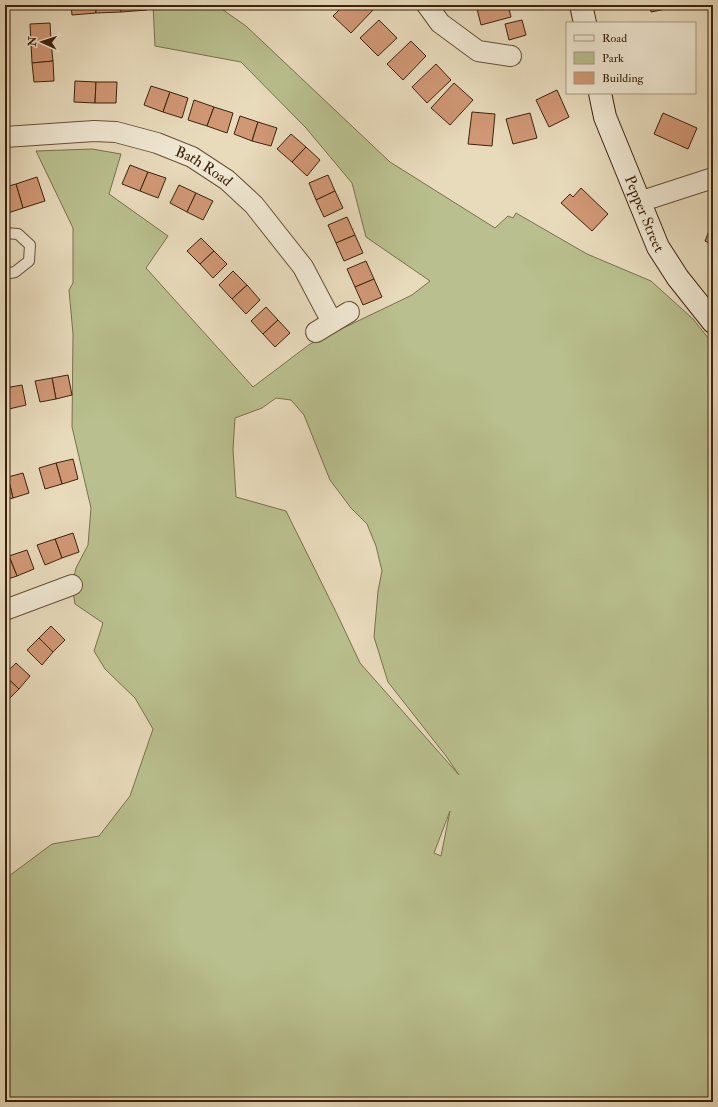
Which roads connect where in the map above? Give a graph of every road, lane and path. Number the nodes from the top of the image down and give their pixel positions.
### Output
1 (427, 5) edge
2 (581, 5) edge
3 (585, 22) edge
4 (511, 56) dead end
5 (600, 94) edge
6 (5, 137) edge
7 (713, 178) edge
8 (638, 202) junction
9 (5, 233) edge
10 (5, 274) edge
11 (333, 322) dead end
12 (713, 322) edge
13 (72, 585) dead end
14 (5, 610) edge

1 - 4 street
2 - 3 main road
5 - 8 main road, Pepper Street
6 - 11 street, Bath Road
7 - 8 street
8 - 12 main road, Pepper Street
9 - 10 lane
13 - 14 street

